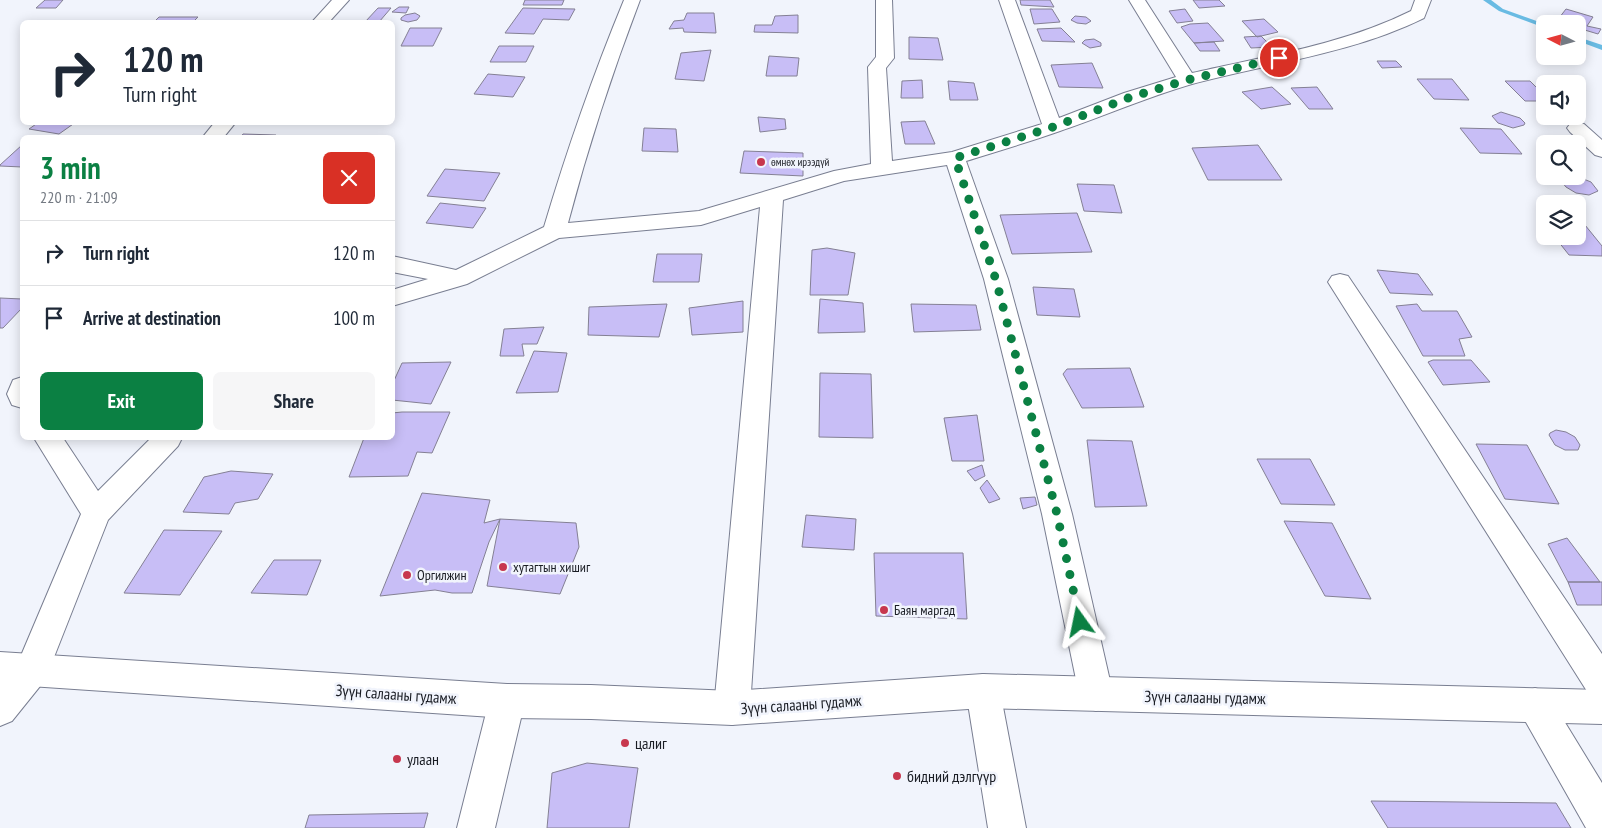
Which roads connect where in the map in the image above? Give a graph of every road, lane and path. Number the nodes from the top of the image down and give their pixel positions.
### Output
1 (341, 0) edge
2 (632, 0) edge
3 (884, 0) edge
4 (1007, 0) edge
5 (1137, 0) edge
6 (1423, 0) edge
7 (322, 20) edge
8 (1187, 80) junction
9 (223, 125) edge
10 (1053, 127) junction
11 (1577, 128) dead end
12 (215, 135) edge
13 (1602, 150) edge
14 (955, 158) junction
15 (882, 168) junction
16 (772, 198) junction
17 (554, 231) junction
18 (395, 265) edge
19 (459, 278) junction
20 (1340, 282) dead end
21 (395, 297) edge
22 (49, 440) edge
23 (166, 440) edge
24 (96, 514) junction
25 (17, 668) edge
26 (1602, 684) edge
27 (983, 691) junction
28 (1096, 694) junction
29 (507, 702) junction
30 (1535, 704) junction
31 (1602, 707) edge
32 (732, 708) junction
33 (0, 709) edge
34 (1602, 819) edge
35 (476, 828) edge
36 (1007, 828) edge

1 - 7 street
2 - 17 street
3 - 15 street
4 - 10 street
5 - 8 street
6 - 8 street
8 - 10 street
9 - 12 street
10 - 14 street
11 - 13 street
14 - 15 street
14 - 28 street
15 - 16 street
16 - 17 street
16 - 32 street
17 - 19 street
18 - 19 street
19 - 21 street
20 - 26 street
22 - 24 street
23 - 24 street
24 - 25 street
25 - 29 street, Зүүн салааны гудамж
25 - 33 street
27 - 28 street, Зүүн салааны гудамж
27 - 32 street, Зүүн салааны гудамж
27 - 36 street
28 - 30 street, Зүүн салааны гудамж
29 - 32 street, Зүүн салааны гудамж
29 - 35 street
30 - 31 street, Зүүн салааны гудамж
30 - 34 street

